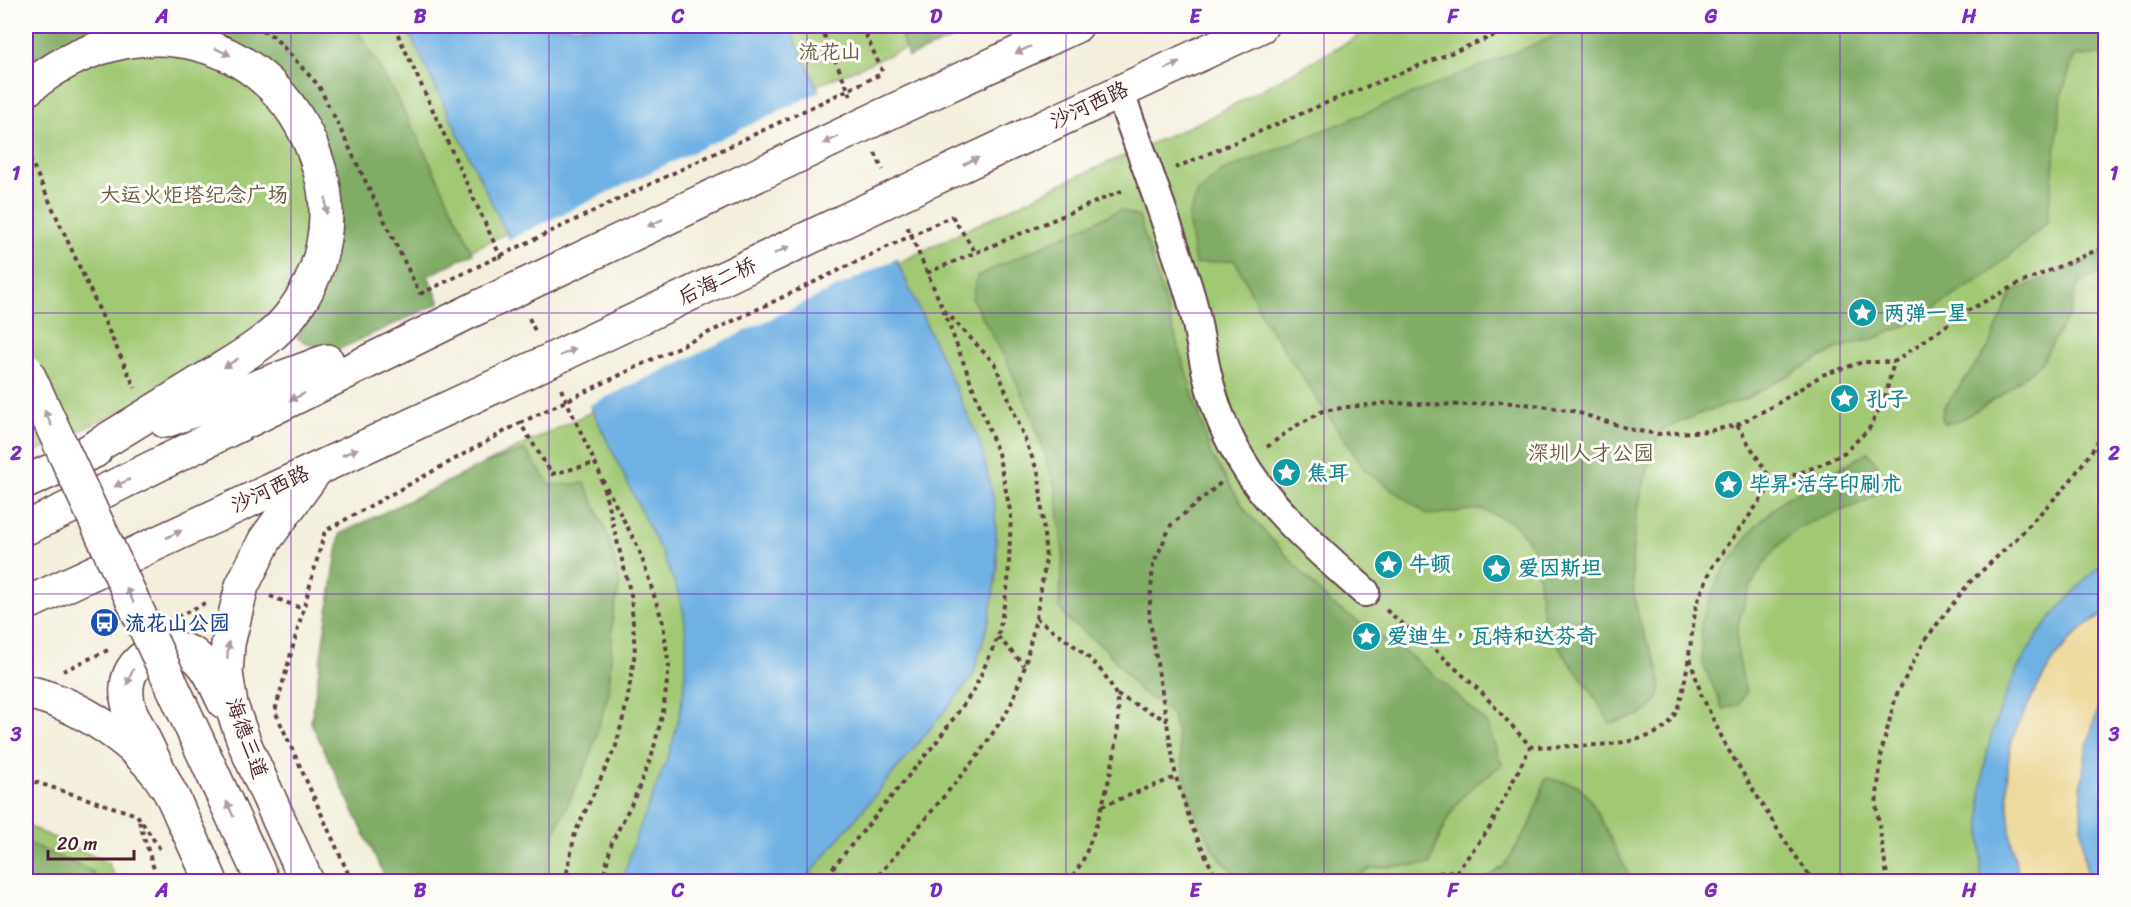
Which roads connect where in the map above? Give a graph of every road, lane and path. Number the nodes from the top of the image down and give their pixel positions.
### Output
1 (270, 26) edge
2 (394, 26) edge
3 (820, 26) edge
4 (841, 26) edge
5 (862, 26) edge
6 (1077, 26) edge
7 (1260, 26) edge
8 (1518, 26) edge
9 (823, 32) junction
10 (274, 37) dead end
11 (26, 90) edge
12 (1119, 91) junction
13 (869, 109) junction
14 (872, 146) dead end
15 (26, 150) edge
16 (1183, 164) dead end
17 (886, 178) dead end
18 (918, 186) joint
19 (1118, 192) dead end
20 (904, 220) dead end
21 (2106, 246) edge
22 (976, 253) junction
23 (504, 263) dead end
24 (927, 273) junction
25 (420, 294) dead end
26 (481, 306) junction
27 (943, 309) junction
28 (1894, 362) junction
29 (26, 370) edge
30 (515, 377) joint
31 (138, 394) dead end
32 (520, 423) junction
33 (1737, 425) junction
34 (2106, 431) edge
35 (76, 459) junction
36 (1244, 464) junction
37 (319, 466) junction
38 (600, 474) junction
39 (26, 482) edge
40 (1773, 483) junction
41 (26, 528) edge
42 (1365, 592) joint
43 (26, 604) edge
44 (1036, 618) junction
45 (998, 637) junction
46 (1689, 655) junction
47 (1025, 666) junction
48 (26, 692) edge
49 (1116, 695) junction
50 (1168, 721) junction
51 (246, 747) junction
52 (1531, 747) junction
53 (1176, 777) junction
54 (26, 778) edge
55 (168, 789) junction
56 (1102, 806) junction
57 (1458, 870) junction
58 (823, 881) edge
59 (158, 882) edge
60 (211, 882) edge
61 (263, 882) edge
62 (307, 882) edge
63 (352, 882) edge
64 (565, 882) edge
65 (602, 882) edge
66 (873, 882) edge
67 (1069, 882) edge
68 (1218, 882) edge
69 (1404, 882) edge
70 (1455, 882) edge
71 (1814, 882) edge
72 (1888, 882) edge

1 - 10 path
2 - 23 path
3 - 9 path
4 - 9 path
5 - 25 path, bridge
6 -> 13 main road
12 -> 7 main road, 沙河西路
8 - 16 path
9 - 13 path
11 -> 35 main road
18 -> 12 main road, 沙河西路
12 - 36 lane
13 -> 26 main road, bridge
14 - 17 path
15 - 31 path
30 -> 18 main road, 后海二桥, bridge
19 - 22 path
20 - 24 path
21 - 28 path
22 - 24 path
22 - 32 path, bridge
24 - 27 path
26 - 35 main road
26 -> 41 main road
27 - 44 path
27 - 45 path
28 - 33 path
28 - 40 path
61 -> 29 main road, bridge
37 -> 30 main road, 沙河西路
32 - 38 path
32 - 63 path
33 - 36 path
33 - 40 path
34 - 72 path
35 - 39 main road
36 - 42 lane
36 - 50 path
43 -> 37 main road, 沙河西路
51 -> 37 main road, 海德三道
38 - 64 path
38 - 65 path
40 - 46 path
42 - 52 path
44 - 47 path
44 - 49 path
45 - 47 path
45 - 58 path
46 - 52 path
46 - 71 path
47 - 66 path
48 - 55 main road
49 - 50 path
49 - 56 path
50 - 53 path
51 -> 55 main road
51 - 62 main road, 海德三道
52 - 57 path
53 - 56 path
53 - 68 path
54 - 59 path
55 - 60 main road
56 - 67 path
57 - 69 path
57 - 70 path

